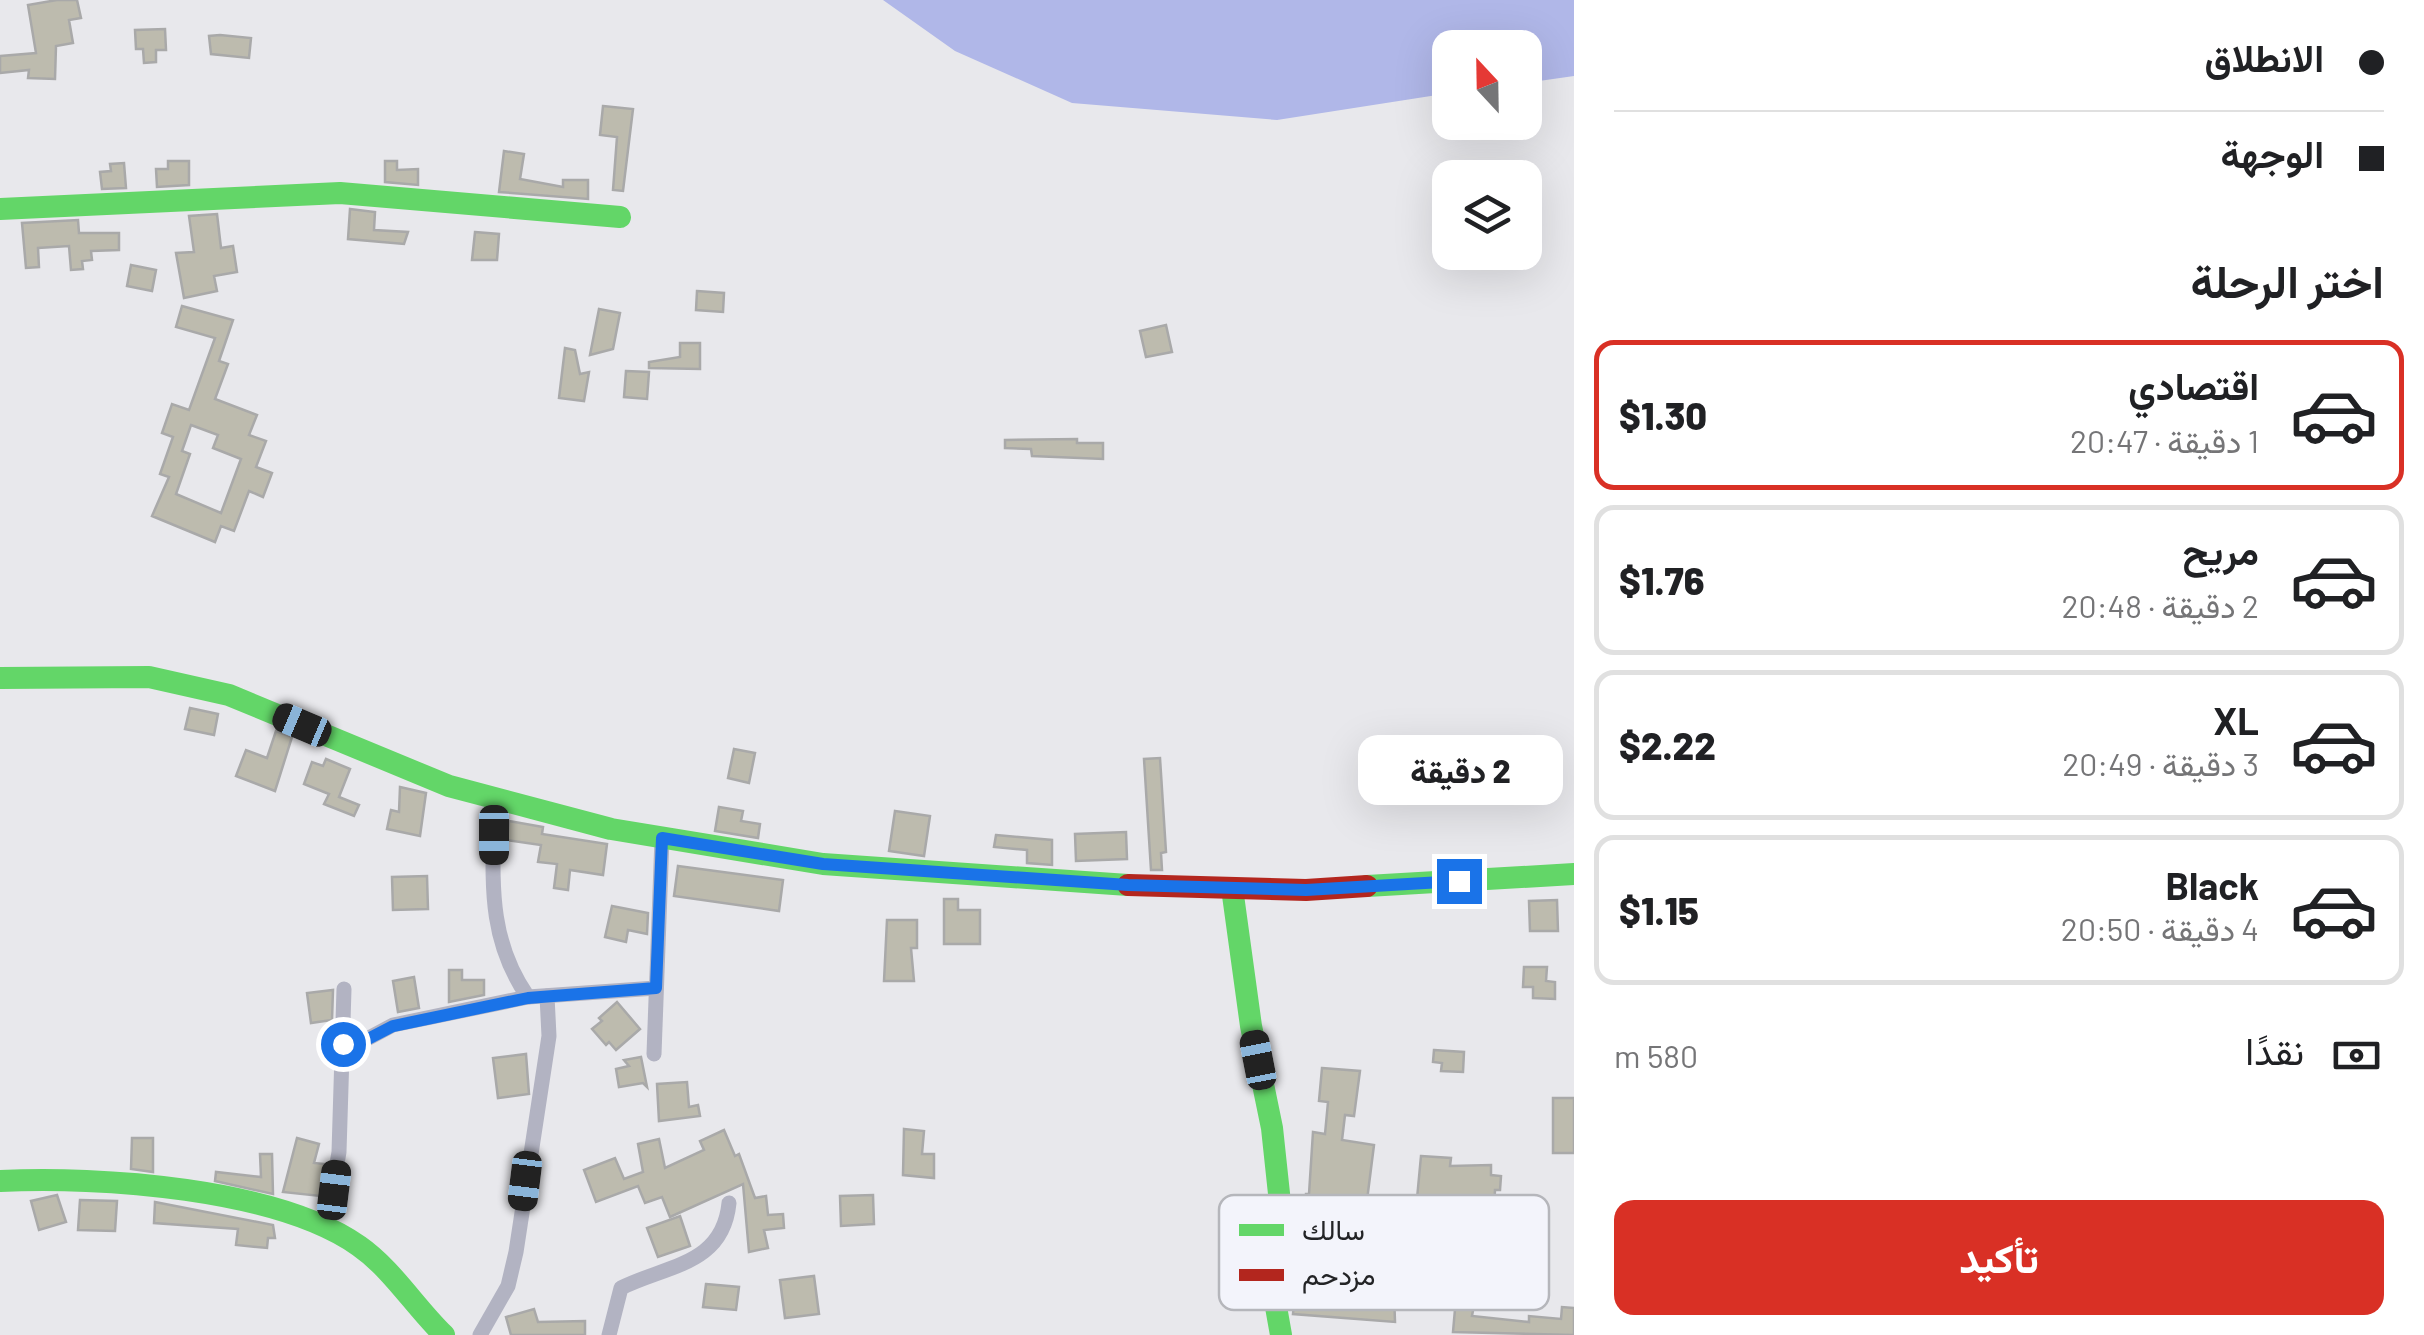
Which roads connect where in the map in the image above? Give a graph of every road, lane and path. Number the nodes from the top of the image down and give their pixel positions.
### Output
1 (0, 209) edge
2 (620, 217) dead end
3 (0, 678) edge
4 (494, 798) junction
5 (662, 838) junction
6 (1574, 874) edge
7 (1232, 888) junction
8 (656, 988) junction
9 (344, 989) dead end
10 (547, 996) junction
11 (528, 998) junction
12 (343, 1044) junction
13 (654, 1054) dead end
14 (0, 1181) edge
15 (1279, 1195) edge
16 (729, 1203) dead end
17 (326, 1228) junction
18 (1276, 1310) edge
19 (424, 1327) edge
20 (444, 1335) edge
21 (480, 1335) edge
22 (609, 1335) edge
23 (1280, 1335) edge

1 - 2 street
3 - 4 street
4 - 5 street
4 - 11 street
5 - 7 street
5 - 8 street
6 - 7 street
7 - 15 street
8 - 10 street
8 - 13 street
9 - 12 street
10 - 11 street
10 - 21 street
11 - 12 street
12 - 17 street
14 - 17 street
16 - 22 street
17 - 19 street
18 - 23 street
19 - 20 street

